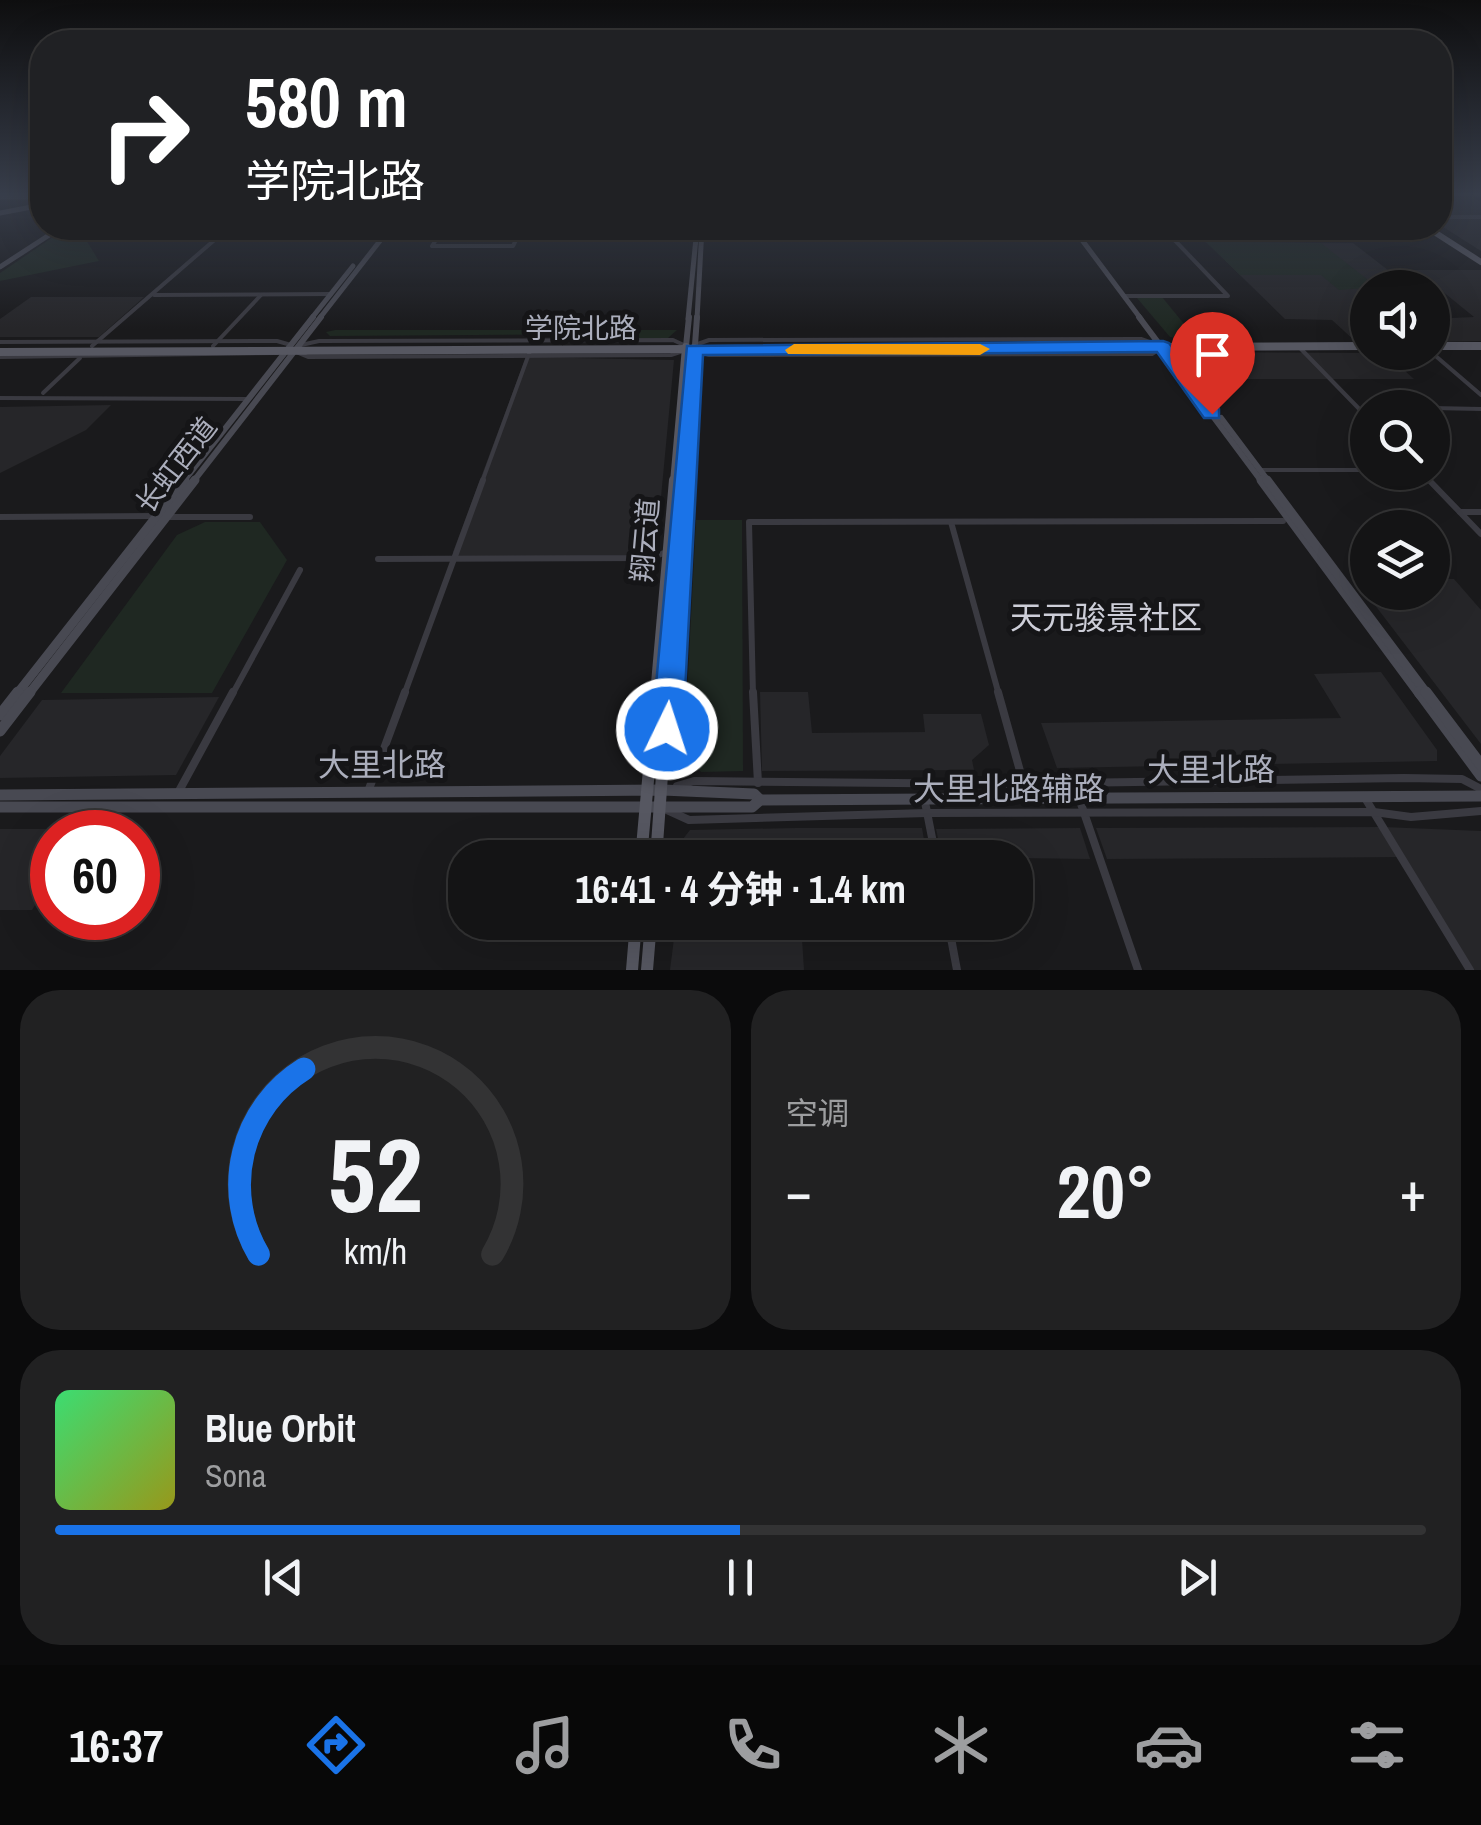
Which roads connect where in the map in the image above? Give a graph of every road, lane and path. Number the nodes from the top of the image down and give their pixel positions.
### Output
1 (35, 240) edge
2 (40, 240) edge
3 (214, 240) edge
4 (376, 240) edge
5 (377, 240) edge
6 (436, 240) edge
7 (516, 240) edge
8 (698, 240) edge
9 (1084, 240) edge
10 (1175, 240) edge
11 (1451, 240) edge
12 (1481, 259) edge
13 (0, 264) edge
14 (261, 294) junction
15 (331, 294) junction
16 (151, 295) junction
17 (1127, 296) junction
18 (215, 344) junction
19 (1298, 346) junction
20 (1350, 346) edge
21 (1481, 346) edge
22 (971, 347) junction
23 (1165, 347) junction
24 (292, 348) junction
25 (493, 348) junction
26 (690, 348) junction
27 (1450, 348) edge
28 (0, 349) edge
29 (88, 349) junction
30 (529, 353) junction
31 (1450, 366) edge
32 (1481, 395) edge
33 (44, 396) junction
34 (0, 398) edge
35 (1350, 398) edge
36 (248, 399) junction
37 (1450, 409) edge
38 (1481, 410) edge
39 (1256, 470) junction
40 (1350, 470) edge
41 (1439, 490) edge
42 (1460, 512) junction
43 (1481, 512) edge
44 (159, 517) junction
45 (250, 517) dead end
46 (0, 518) edge
47 (1283, 521) dead end
48 (950, 522) junction
49 (1481, 534) edge
50 (670, 551) junction
51 (378, 559) dead end
52 (454, 559) junction
53 (300, 570) dead end
54 (0, 716) edge
55 (0, 730) edge
56 (1481, 765) edge
57 (1481, 776) edge
58 (758, 783) junction
59 (1024, 784) junction
60 (647, 790) junction
61 (663, 790) junction
62 (368, 792) junction
63 (1481, 793) edge
64 (177, 794) junction
65 (0, 795) edge
66 (1365, 797) junction
67 (1079, 798) junction
68 (924, 799) junction
69 (1028, 799) junction
70 (760, 800) junction
71 (653, 806) junction
72 (0, 807) edge
73 (1481, 811) edge
74 (1374, 812) junction
75 (927, 813) junction
76 (1083, 814) junction
77 (645, 840) edge
78 (655, 840) edge
79 (932, 840) edge
80 (634, 940) edge
81 (650, 940) edge
82 (951, 940) edge
83 (632, 970) edge
84 (647, 970) edge
85 (957, 970) edge
86 (1138, 970) edge
87 (1470, 970) edge

1 - 13 main road
2 - 13 main road
3 - 16 street
4 - 15 main road, 长虹西道
5 - 24 main road, 长虹西道
6 - 7 street
8 - 26 main road, 翔云道
9 - 17 main road
10 - 17 street
11 - 12 main road
14 - 15 street
14 - 16 street
14 - 18 street
15 - 24 main road, 长虹西道
16 - 29 street
17 - 23 main road
18 - 24 main road, 学院北路
18 - 29 main road, 学院北路
19 - 20 main road, 学院北路
19 - 23 main road, 学院北路
19 - 35 street
21 - 27 main road
22 - 23 main road, 学院北路
22 - 26 main road, 学院北路
22 - 26 main road, 学院北路
23 - 39 main road
24 - 25 main road, 学院北路
24 - 25 main road, 学院北路
24 - 29 main road, 学院北路
24 - 36 main road, 长虹西道
24 - 44 main road, 长虹西道
25 - 26 main road, 学院北路
25 - 30 main road, 学院北路
26 - 30 main road, 学院北路
26 - 50 main road, 翔云道
26 - 61 main road, 翔云道
28 - 29 main road, 学院北路
28 - 29 street
29 - 33 street
30 - 52 street
31 - 32 street
33 - 34 street
33 - 36 street
36 - 44 main road, 长虹西道
37 - 38 street
39 - 40 street
39 - 56 main road
39 - 57 main road
41 - 42 street
42 - 43 street
42 - 49 street
44 - 45 street
44 - 46 street
44 - 54 main road, 长虹西道
44 - 55 main road, 长虹西道
47 - 48 street
48 - 58 street
48 - 59 street
50 - 52 street
50 - 60 main road, 翔云道
51 - 52 street
52 - 62 street
53 - 64 street
58 - 59 street, 大里北路辅路
58 - 61 street, 大里北路辅路
59 - 63 street, 大里北路辅路
59 - 69 street
60 - 61 main road, 大里北路
60 - 62 main road, 大里北路
60 - 71 main road, 翔云道
61 - 70 main road, 大里北路
61 - 71 main road, 翔云道
62 - 64 main road, 大里北路
63 - 66 main road, 大里北路
64 - 65 main road, 大里北路
66 - 67 main road, 大里北路
66 - 74 street
67 - 69 main road, 大里北路
67 - 76 street
68 - 69 main road, 大里北路
68 - 70 main road, 大里北路
68 - 75 street
70 - 71 main road, 大里北路
71 - 72 main road, 大里北路
71 - 75 street, 大里北路辅路
71 - 77 main road, 翔云道
71 - 78 main road, 翔云道
73 - 74 street, 大里北路辅路
74 - 76 street, 大里北路辅路
74 - 87 street
75 - 76 street, 大里北路辅路
75 - 79 street
76 - 86 street
80 - 83 main road
81 - 84 main road
82 - 85 street

